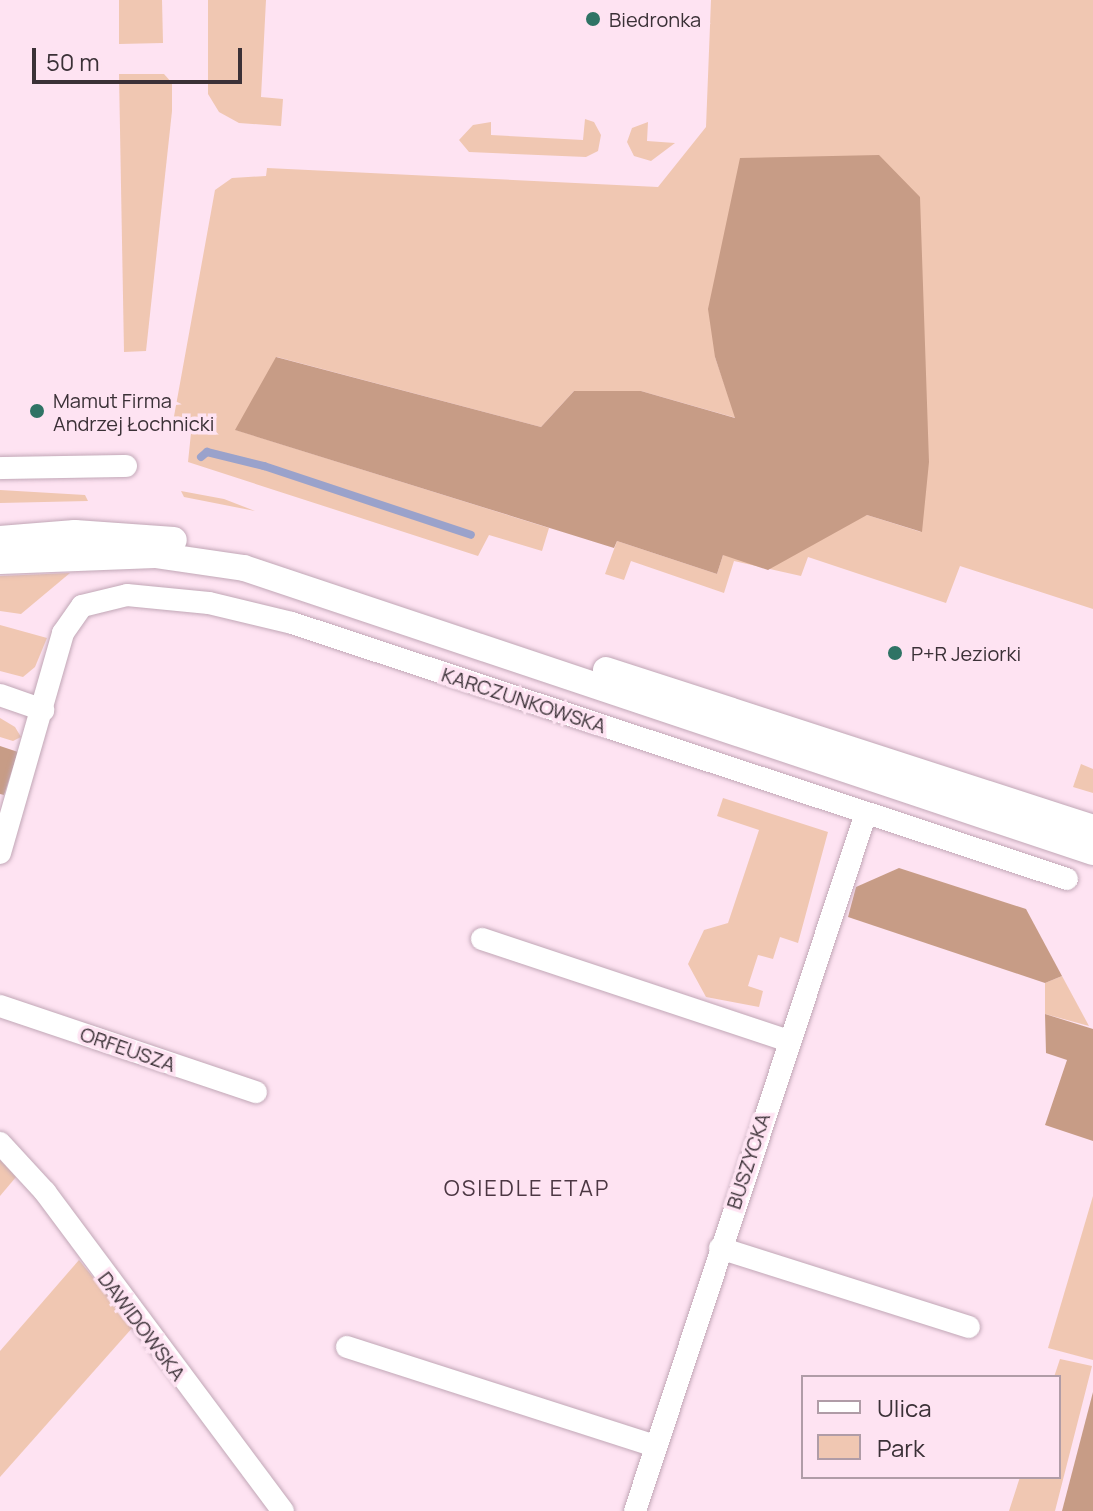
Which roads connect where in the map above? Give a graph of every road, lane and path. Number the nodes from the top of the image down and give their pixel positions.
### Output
1 (126, 466) dead end
2 (0, 468) edge
3 (0, 539) edge
4 (0, 561) edge
5 (0, 695) edge
6 (43, 710) junction
7 (866, 813) junction
8 (1093, 828) edge
9 (1093, 852) edge
10 (0, 853) edge
11 (1067, 879) dead end
12 (482, 939) dead end
13 (0, 1006) edge
14 (788, 1041) junction
15 (256, 1092) dead end
16 (0, 1143) edge
17 (720, 1248) junction
18 (969, 1327) dead end
19 (347, 1347) dead end
20 (656, 1446) junction
21 (283, 1511) edge
22 (635, 1511) edge

1 - 2 street
3 - 8 street
4 - 9 street, KARCZUNKOWSKA
5 - 6 street
6 - 7 street, KARCZUNKOWSKA
6 - 10 street, KARCZUNKOWSKA
7 - 11 street, KARCZUNKOWSKA
7 - 14 street, BUSZYCKA
12 - 14 street
13 - 15 street, ORFEUSZA
14 - 17 street, BUSZYCKA
16 - 21 street, DAWIDOWSKA
17 - 18 street
17 - 20 street, BUSZYCKA
19 - 20 street
20 - 22 street, BUSZYCKA

